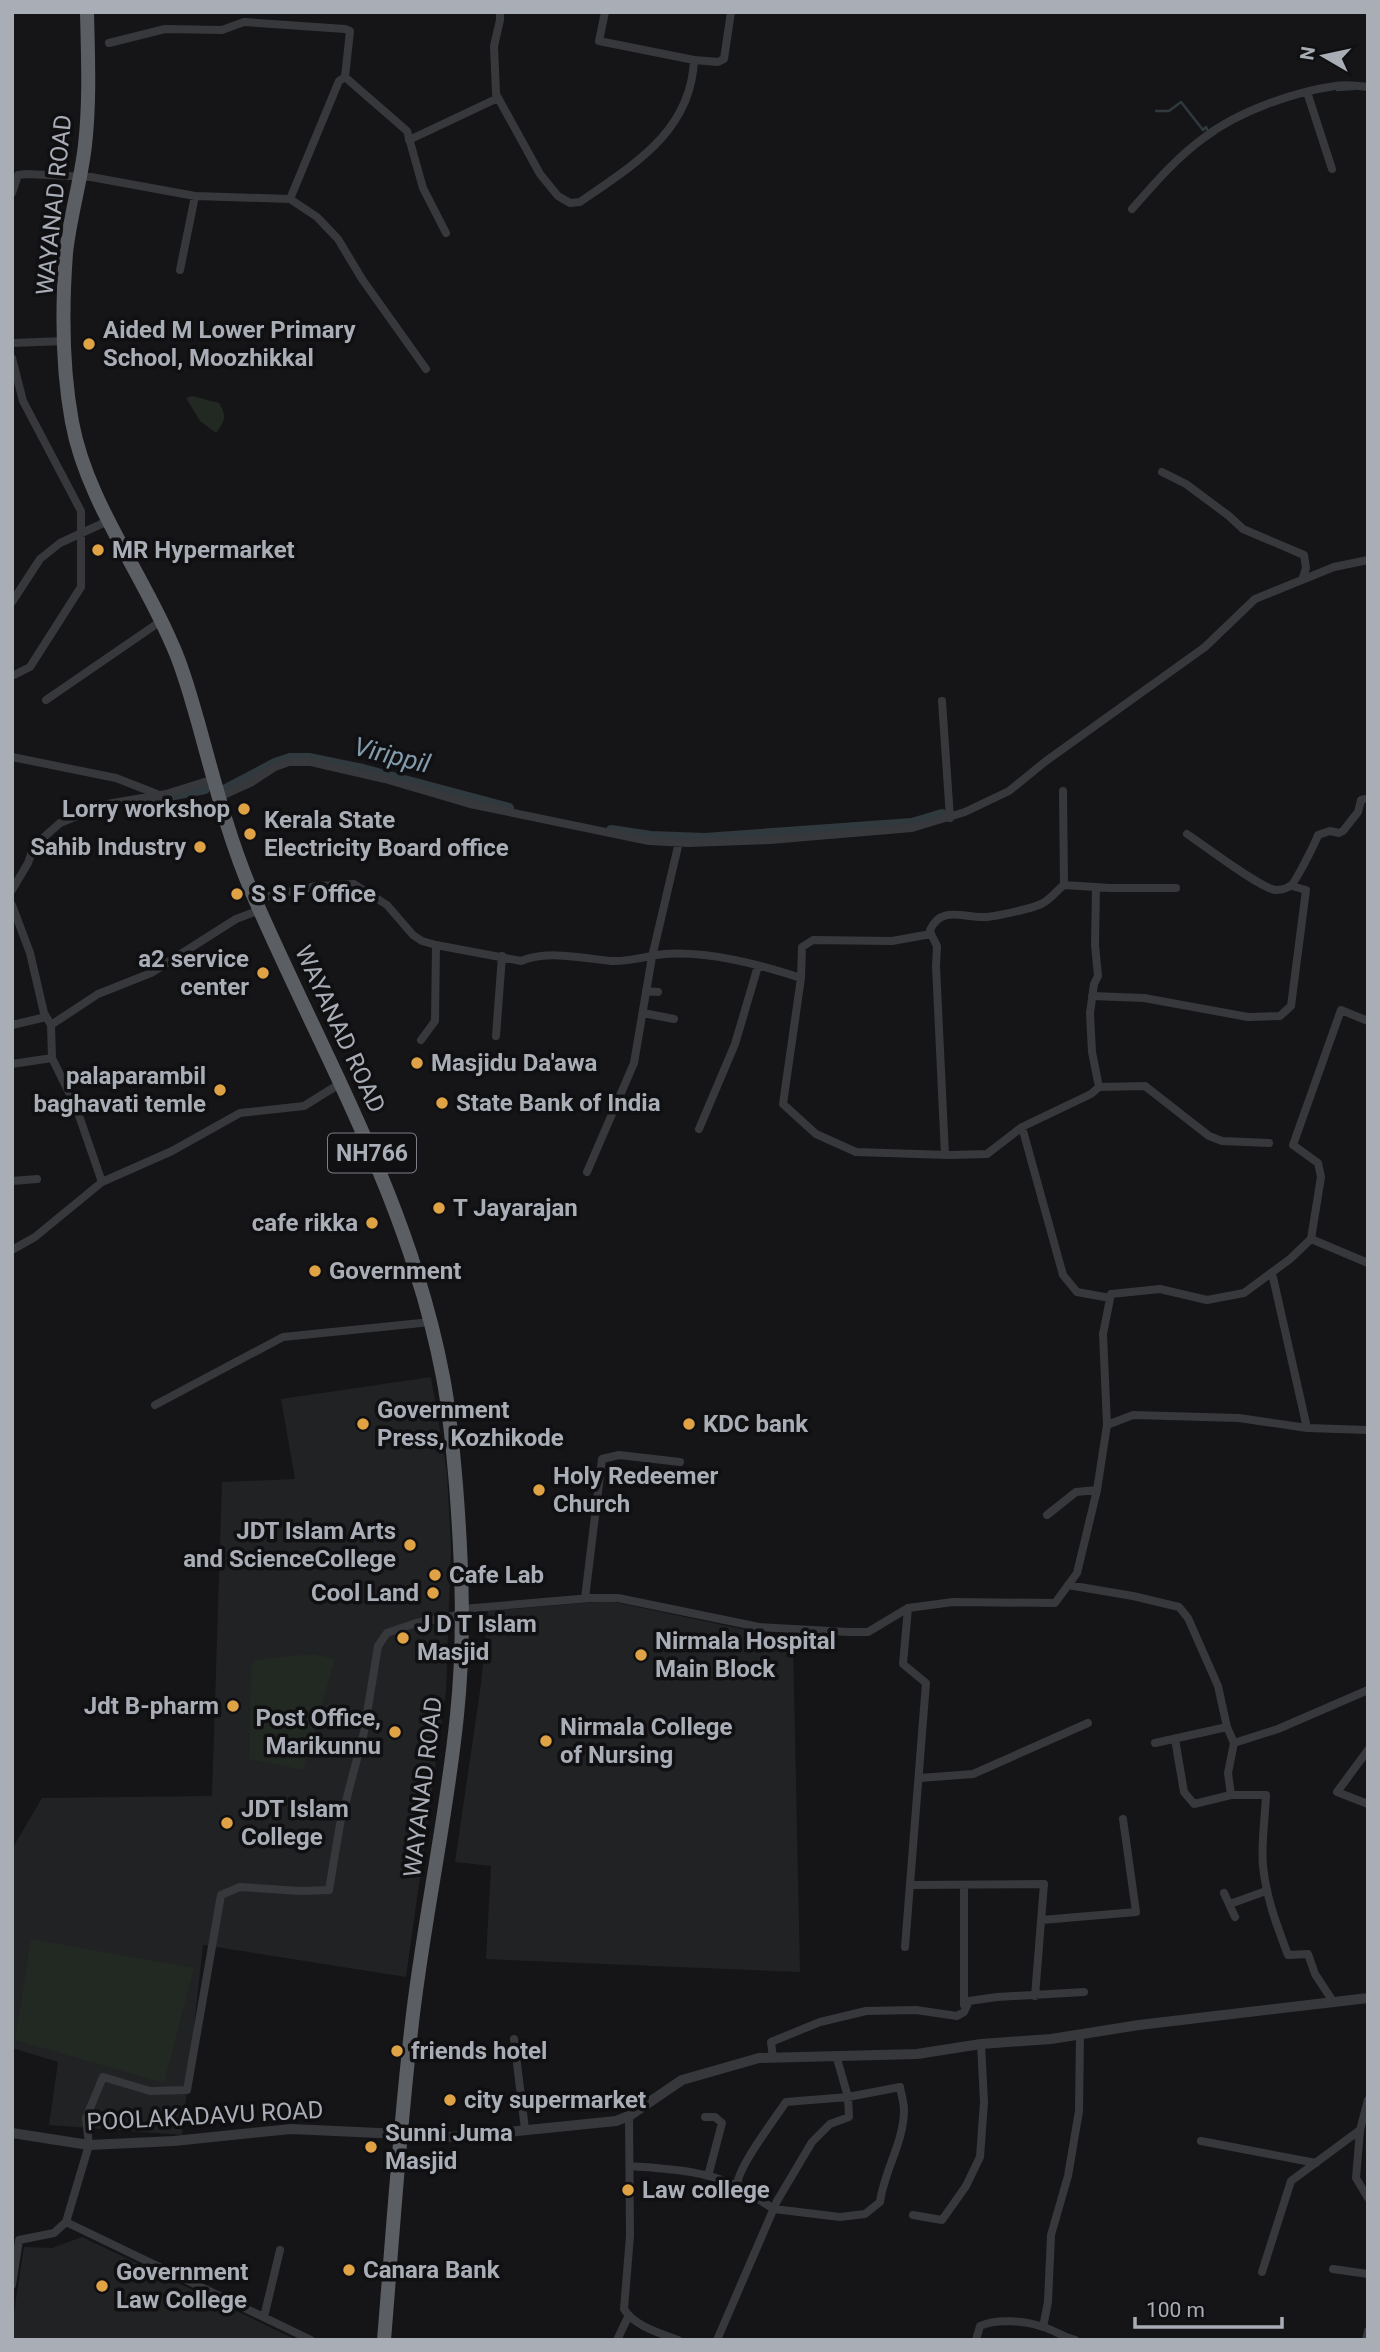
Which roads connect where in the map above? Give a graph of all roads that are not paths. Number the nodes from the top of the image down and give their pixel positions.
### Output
1 (87, 12) edge
2 (500, 12) edge
3 (605, 12) edge
4 (730, 12) edge
5 (109, 43) dead end
6 (694, 60) junction
7 (345, 77) junction
8 (1368, 87) edge
9 (1307, 92) junction
10 (498, 98) junction
11 (409, 140) junction
12 (1332, 169) dead end
13 (79, 178) junction
14 (12, 192) edge
15 (195, 195) junction
16 (290, 199) junction
17 (1132, 209) dead end
18 (446, 233) dead end
19 (180, 270) dead end
20 (65, 341) junction
21 (12, 343) edge
22 (12, 358) edge
23 (426, 369) dead end
24 (1162, 472) dead end
25 (110, 520) junction
26 (81, 533) junction
27 (1368, 560) edge
28 (1302, 580) junction
29 (12, 602) edge
30 (161, 621) junction
31 (12, 676) edge
32 (46, 700) dead end
33 (942, 701) dead end
34 (12, 757) edge
35 (214, 779) junction
36 (1063, 791) dead end
37 (160, 795) junction
38 (219, 797) junction
39 (1364, 799) dead end
40 (950, 817) junction
41 (1187, 834) dead end
42 (678, 842) junction
43 (1064, 885) junction
44 (1292, 886) junction
45 (1096, 887) junction
46 (1176, 888) dead end
47 (12, 890) edge
48 (12, 905) edge
49 (257, 905) junction
50 (931, 934) junction
51 (436, 945) junction
52 (502, 956) junction
53 (652, 957) junction
54 (758, 966) junction
55 (800, 978) junction
56 (646, 991) junction
57 (658, 992) dead end
58 (1092, 996) junction
59 (643, 1013) junction
60 (46, 1017) junction
61 (674, 1019) dead end
62 (1368, 1021) edge
63 (12, 1025) edge
64 (51, 1026) junction
65 (496, 1036) dead end
66 (421, 1040) dead end
67 (52, 1058) junction
68 (12, 1064) edge
69 (341, 1083) junction
70 (1100, 1087) junction
71 (1022, 1127) junction
72 (699, 1129) dead end
73 (1269, 1143) dead end
74 (945, 1155) junction
75 (587, 1172) dead end
76 (37, 1179) dead end
77 (12, 1181) edge
78 (102, 1182) junction
79 (1311, 1239) junction
80 (12, 1250) edge
81 (1368, 1263) edge
82 (1272, 1273) junction
83 (1110, 1297) junction
84 (431, 1322) junction
85 (155, 1405) dead end
86 (1107, 1424) junction
87 (1307, 1428) junction
88 (1368, 1430) edge
89 (680, 1462) dead end
90 (1097, 1490) junction
91 (1046, 1514) dead end
92 (1068, 1585) junction
93 (585, 1598) junction
94 (908, 1608) junction
95 (462, 1612) junction
96 (1368, 1690) edge
97 (1088, 1723) dead end
98 (1227, 1727) junction
99 (1175, 1739) junction
100 (1155, 1743) dead end
101 (1234, 1743) junction
102 (1368, 1750) edge
103 (920, 1778) junction
104 (1231, 1795) junction
105 (1368, 1804) edge
106 (1123, 1819) dead end
107 (910, 1885) junction
108 (964, 1885) junction
109 (1266, 1891) junction
110 (1224, 1892) dead end
111 (1230, 1904) junction
112 (1235, 1917) dead end
113 (1042, 1920) junction
114 (905, 1947) dead end
115 (1084, 1992) dead end
116 (1035, 1996) junction
117 (1368, 1998) edge
118 (1334, 2003) junction
119 (964, 2012) junction
120 (1080, 2034) junction
121 (514, 2039) dead end
122 (981, 2044) junction
123 (836, 2055) junction
124 (773, 2058) junction
125 (848, 2097) junction
126 (1368, 2100) edge
127 (629, 2116) junction
128 (705, 2117) dead end
129 (525, 2129) junction
130 (1360, 2130) junction
131 (12, 2133) edge
132 (401, 2136) junction
133 (1201, 2141) dead end
134 (89, 2145) junction
135 (1316, 2163) junction
136 (630, 2166) junction
137 (708, 2176) junction
138 (737, 2186) junction
139 (1368, 2198) edge
140 (774, 2209) junction
141 (913, 2215) dead end
142 (66, 2222) junction
143 (16, 2239) edge
144 (280, 2250) dead end
145 (1332, 2269) dead end
146 (1262, 2272) dead end
147 (1368, 2274) edge
148 (12, 2285) edge
149 (264, 2317) junction
150 (628, 2317) junction
151 (1043, 2327) junction
152 (1368, 2331) edge
153 (311, 2340) edge
154 (384, 2340) edge
155 (617, 2340) edge
156 (678, 2340) edge
157 (717, 2340) edge
158 (976, 2340) edge
159 (1075, 2340) edge
160 (1366, 2340) edge

1 - 13 highway, WAYANAD ROAD / NH766
2 - 10 street
3 - 6 street
4 - 6 street
5 - 7 street
6 - 10 street
7 - 11 street
7 - 16 street
8 - 9 street
9 - 12 street
9 - 17 street
10 - 11 street
11 - 18 street
13 - 14 street
13 - 15 street
13 - 20 highway, WAYANAD ROAD / NH766
15 - 16 street
15 - 19 street
16 - 23 street
20 - 21 street
20 - 25 highway, WAYANAD ROAD / NH766
22 - 26 street
24 - 28 street
25 - 26 street
25 - 30 highway, WAYANAD ROAD / NH766
26 - 29 street
26 - 31 street
27 - 28 street
28 - 40 street
30 - 32 street
30 - 35 highway, WAYANAD ROAD / NH766
33 - 40 street
34 - 37 street
35 - 37 street
35 - 38 highway, WAYANAD ROAD / NH766
36 - 43 street
37 - 47 street
38 - 42 street
38 - 49 highway, WAYANAD ROAD / NH766
39 - 44 street
40 - 42 street
41 - 44 street
42 - 53 street
43 - 45 street
43 - 50 street
44 - 58 street
45 - 46 street
45 - 58 street
48 - 60 street
49 - 51 street
49 - 64 street
49 - 69 highway, WAYANAD ROAD / NH766
50 - 55 street
50 - 74 street
51 - 52 street
51 - 66 street
52 - 53 street
52 - 65 street
53 - 54 street
53 - 56 street
54 - 55 street
54 - 72 street
55 - 74 street
56 - 57 street
56 - 59 street
58 - 70 street
59 - 61 street
59 - 75 street
60 - 63 street
60 - 64 street
62 - 79 street
64 - 67 street
67 - 68 street
67 - 78 street
69 - 78 street
69 - 84 highway, WAYANAD ROAD / NH766
70 - 71 street
70 - 73 street
71 - 74 street
71 - 83 street
76 - 77 street
78 - 80 street
79 - 81 street
79 - 82 street
82 - 83 street
82 - 87 street
83 - 86 street
84 - 85 street
84 - 95 highway, WAYANAD ROAD / NH766
86 - 87 street
86 - 90 street
87 - 88 street
89 - 93 street
90 - 91 street
90 - 92 street
92 - 94 street
92 - 98 street
93 - 94 street
93 - 95 street
94 - 103 street
95 - 132 highway, WAYANAD ROAD / NH766
95 - 134 street
96 - 101 street
97 - 103 street
98 - 99 street
98 - 101 street
99 - 100 street
99 - 104 street
101 - 104 street
102 - 105 street
103 - 107 street
104 - 109 street
106 - 113 street
107 - 108 street
107 - 114 street
108 - 113 street
108 - 119 street
109 - 111 street
109 - 118 street
110 - 111 street
111 - 112 street
113 - 116 street
115 - 116 street
116 - 119 street
117 - 118 street
118 - 120 street
119 - 124 street
120 - 122 street
120 - 151 street
121 - 129 street
122 - 123 street
122 - 141 street
123 - 124 street
123 - 125 street
124 - 127 street
125 - 138 street
125 - 140 street
125 - 140 street
126 - 130 street
127 - 129 street, POOLAKADAVU ROAD
127 - 136 street
128 - 137 street
129 - 132 street, POOLAKADAVU ROAD
130 - 135 street
130 - 139 street
131 - 134 street, POOLAKADAVU ROAD
132 - 134 street, POOLAKADAVU ROAD
132 - 154 highway, WAYANAD ROAD / NH766
133 - 135 street
134 - 142 street
135 - 146 street
136 - 137 street
136 - 150 street
137 - 138 street
138 - 140 street
140 - 157 street
142 - 143 street
142 - 149 street
143 - 148 street
144 - 149 street
145 - 147 street
149 - 153 street
150 - 155 street
150 - 156 street
151 - 158 street
151 - 159 street
152 - 160 street

